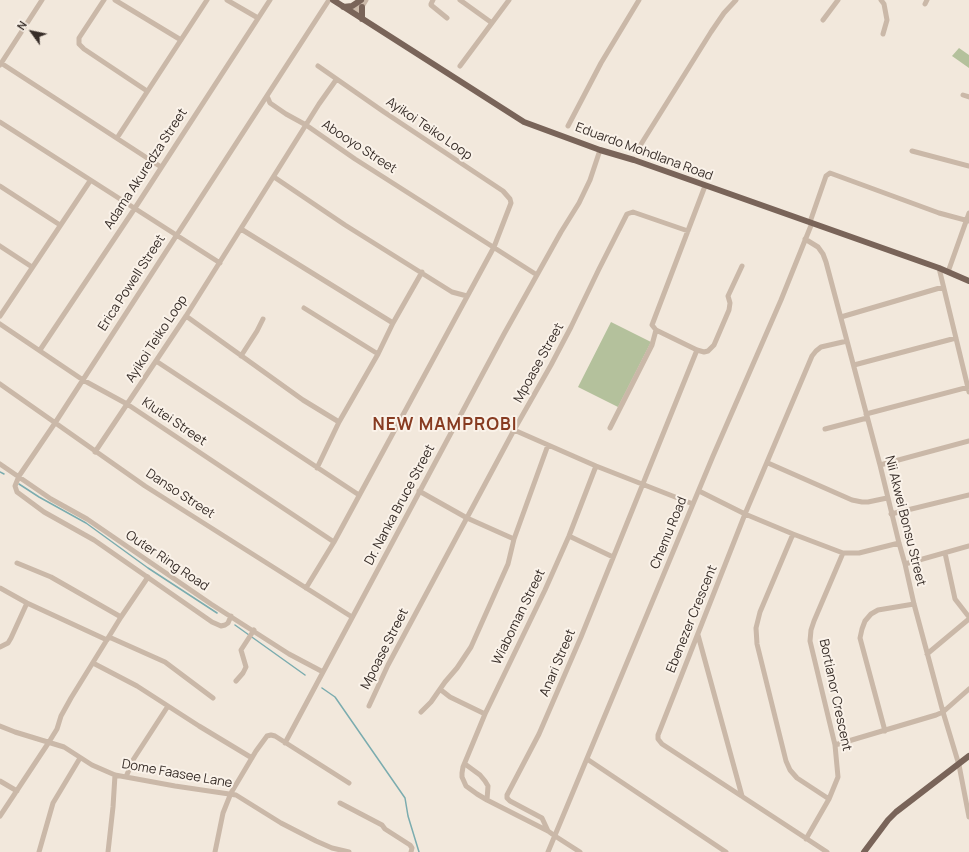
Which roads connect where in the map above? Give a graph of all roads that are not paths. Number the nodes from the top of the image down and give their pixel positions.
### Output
1 (42, 0) edge
2 (104, 0) edge
3 (115, 0) edge
4 (207, 0) edge
5 (227, 0) edge
6 (270, 0) edge
7 (329, 0) edge
8 (333, 0) edge
9 (366, 0) edge
10 (433, 0) edge
11 (460, 0) edge
12 (509, 0) edge
13 (639, 0) edge
14 (736, 0) edge
15 (838, 0) edge
16 (881, 0) edge
17 (361, 2) edge
18 (343, 7) junction
19 (355, 14) junction
20 (258, 18) junction
21 (447, 18) dead end
22 (362, 19) junction
23 (823, 20) dead end
24 (492, 23) junction
25 (884, 34) dead end
26 (181, 40) junction
27 (1, 64) edge
28 (318, 66) dead end
29 (460, 66) dead end
30 (336, 80) junction
31 (147, 91) junction
32 (963, 95) dead end
33 (267, 96) junction
34 (969, 97) edge
35 (0, 122) edge
36 (306, 125) junction
37 (568, 126) dead end
38 (117, 138) junction
39 (638, 149) dead end
40 (600, 150) junction
41 (912, 151) dead end
42 (161, 166) junction
43 (969, 166) edge
44 (274, 177) junction
45 (90, 181) junction
46 (0, 186) edge
47 (705, 186) junction
48 (134, 208) junction
49 (969, 213) edge
50 (968, 221) edge
51 (811, 223) junction
52 (60, 225) junction
53 (241, 229) junction
54 (688, 231) junction
55 (176, 235) junction
56 (805, 239) junction
57 (0, 246) edge
58 (494, 247) junction
59 (220, 263) junction
60 (742, 266) dead end
61 (32, 267) junction
62 (939, 268) junction
63 (422, 272) junction
64 (948, 272) junction
65 (537, 275) junction
66 (969, 281) edge
67 (943, 287) junction
68 (467, 296) junction
69 (304, 308) dead end
70 (0, 316) edge
71 (186, 316) junction
72 (841, 317) junction
73 (263, 319) dead end
74 (393, 323) junction
75 (0, 324) edge
76 (656, 330) junction
77 (956, 338) junction
78 (847, 342) junction
79 (40, 350) junction
80 (697, 350) junction
81 (378, 354) junction
82 (241, 356) junction
83 (156, 361) junction
84 (854, 365) junction
85 (83, 380) junction
86 (0, 384) edge
87 (969, 389) edge
88 (127, 404) junction
89 (866, 416) junction
90 (339, 422) junction
91 (55, 423) junction
92 (610, 428) dead end
93 (825, 429) dead end
94 (514, 430) junction
95 (969, 441) edge
96 (548, 445) junction
97 (95, 452) junction
98 (768, 463) junction
99 (0, 464) edge
100 (880, 465) junction
101 (596, 466) junction
102 (316, 468) junction
103 (19, 476) junction
104 (644, 484) junction
105 (419, 491) junction
106 (699, 491) junction
107 (969, 495) edge
108 (359, 496) junction
109 (887, 498) junction
110 (693, 504) junction
111 (745, 514) junction
112 (891, 514) junction
113 (467, 518) junction
114 (793, 534) junction
115 (569, 536) junction
116 (514, 539) junction
117 (334, 542) junction
118 (899, 544) junction
119 (969, 546) edge
120 (843, 553) junction
121 (945, 553) junction
122 (613, 557) junction
123 (17, 563) dead end
124 (905, 564) junction
125 (148, 578) junction
126 (0, 588) edge
127 (306, 588) junction
128 (27, 603) junction
129 (914, 604) junction
130 (231, 616) junction
131 (352, 616) junction
132 (121, 617) junction
133 (969, 618) edge
134 (254, 630) junction
135 (698, 635) junction
136 (108, 638) junction
137 (0, 647) edge
138 (928, 654) junction
139 (93, 662) junction
140 (323, 672) junction
141 (236, 681) dead end
142 (969, 689) edge
143 (441, 690) junction
144 (213, 698) dead end
145 (168, 706) junction
146 (369, 706) dead end
147 (421, 712) dead end
148 (942, 712) junction
149 (485, 714) junction
150 (0, 726) edge
151 (885, 730) junction
152 (48, 742) junction
153 (285, 742) junction
154 (835, 745) junction
155 (969, 756) edge
156 (80, 758) junction
157 (252, 758) junction
158 (587, 759) junction
159 (465, 764) junction
160 (959, 765) junction
161 (115, 774) junction
162 (126, 777) junction
163 (0, 781) edge
164 (349, 783) dead end
165 (17, 791) junction
166 (231, 793) junction
167 (742, 796) junction
168 (829, 799) junction
169 (487, 800) junction
170 (340, 803) dead end
171 (0, 816) edge
172 (969, 816) edge
173 (548, 830) junction
174 (555, 836) junction
175 (806, 839) junction
176 (327, 849) edge
177 (349, 851) edge
178 (39, 852) edge
179 (108, 852) edge
180 (215, 852) edge
181 (411, 852) edge
182 (548, 852) edge
183 (580, 852) edge
184 (726, 852) edge
185 (827, 852) edge
186 (864, 852) edge

1 - 27 street
2 - 31 street
3 - 26 street
4 - 26 street
5 - 20 street
6 - 20 street, Adama Akuredza Street
7 - 33 street
8 - 18 main road, Eduardo Mohdlana Road
9 - 17 street
10 - 21 street
11 - 24 street
12 - 24 street
13 - 37 street
14 - 39 street
15 - 23 street
16 - 25 street
17 - 18 main road
17 - 19 street
17 - 22 main road
18 - 19 main road, Eduardo Mohdlana Road
19 - 22 main road, Eduardo Mohdlana Road
20 - 42 street, Adama Akuredza Street
22 - 40 main road, Eduardo Mohdlana Road
24 - 29 street
26 - 31 street
27 - 38 street
28 - 30 street
30 - 36 street, Ayikoi Teiko Loop
30 - 58 street, Ayikoi Teiko Loop
31 - 38 street
32 - 34 street
33 - 36 street, Abooyo Street
33 - 55 street, Erica Powell Street
35 - 45 street
36 - 44 street, Ayikoi Teiko Loop
36 - 58 street, Abooyo Street
38 - 42 street
40 - 47 main road, Eduardo Mohdlana Road
40 - 65 street, Dr. Nanka Bruce Street
41 - 43 street
42 - 48 street, Adama Akuredza Street
44 - 53 street, Ayikoi Teiko Loop
44 - 63 street
45 - 48 street
45 - 52 street
46 - 52 street
47 - 51 main road, Eduardo Mohdlana Road
47 - 54 street
48 - 55 street
48 - 79 street, Adama Akuredza Street
49 - 50 street
50 - 51 street, Chemu Road
50 - 64 street
51 - 56 street, Chemu Road
51 - 62 main road, Eduardo Mohdlana Road
52 - 61 street
53 - 59 street, Ayikoi Teiko Loop
53 - 74 street
54 - 76 street
54 - 94 street, Mpoase Street
55 - 59 street
55 - 85 street, Erica Powell Street
56 - 72 street, Nii Akwei Bonsu Street
56 - 106 street, Chemu Road
57 - 61 street
58 - 65 street, Abooyo Street
58 - 68 street, Ayikoi Teiko Loop
59 - 71 street, Ayikoi Teiko Loop
60 - 80 street
61 - 70 street
62 - 64 main road, Eduardo Mohdlana Road
62 - 67 street
63 - 68 street
63 - 74 street
64 - 66 main road, Eduardo Mohdlana Road
65 - 105 street, Dr. Nanka Bruce Street
67 - 72 street
67 - 77 street
68 - 108 street, Ayikoi Teiko Loop
69 - 81 street
71 - 82 street
71 - 83 street, Ayikoi Teiko Loop
72 - 78 street, Nii Akwei Bonsu Street
73 - 82 street
74 - 81 street
75 - 79 street, Klutei Street
76 - 80 street
76 - 92 street
77 - 84 street
77 - 87 street
78 - 84 street, Nii Akwei Bonsu Street
78 - 98 street, Ebenezer Crescent
79 - 85 street, Klutei Street
80 - 104 street, Anari Street
81 - 90 street
82 - 90 street
83 - 88 street, Ayikoi Teiko Loop
83 - 102 street
84 - 89 street, Nii Akwei Bonsu Street
85 - 88 street, Klutei Street
85 - 91 street, Erica Powell Street
86 - 91 street, Danso Street
87 - 89 street
88 - 97 street, Ayikoi Teiko Loop
88 - 117 street, Klutei Street
89 - 93 street
89 - 100 street, Nii Akwei Bonsu Street
90 - 102 street
91 - 97 street, Danso Street
91 - 103 street, Erica Powell Street
94 - 96 street
94 - 113 street, Mpoase Street
95 - 100 street
96 - 101 street
96 - 116 street
97 - 127 street, Danso Street
98 - 109 street
98 - 111 street, Ebenezer Crescent
99 - 103 street, Outer Ring Road
100 - 109 street, Nii Akwei Bonsu Street
101 - 104 street
101 - 115 street, Wiaboman Street
102 - 108 street
103 - 125 street, Erica Powell Street
103 - 130 street, Outer Ring Road
104 - 110 street
104 - 122 street, Anari Street
105 - 113 street
105 - 131 street, Dr. Nanka Bruce Street
106 - 110 street, Chemu Road
106 - 111 street
107 - 112 street
108 - 117 street, Ayikoi Teiko Loop
109 - 112 street, Nii Akwei Bonsu Street
110 - 158 street, Chemu Road
111 - 114 street
111 - 135 street, Ebenezer Crescent
112 - 118 street, Nii Akwei Bonsu Street
113 - 116 street
113 - 146 street, Mpoase Street
114 - 120 street
114 - 168 street
115 - 122 street
115 - 149 street, Wiaboman Street
116 - 143 street
117 - 127 street, Ayikoi Teiko Loop
118 - 120 street
118 - 124 street, Nii Akwei Bonsu Street
119 - 121 street
120 - 154 street, Bortianor Crescent
121 - 124 street
121 - 133 street
122 - 173 street, Anari Street
123 - 132 street
124 - 129 street, Nii Akwei Bonsu Street
125 - 130 street
125 - 132 street
126 - 128 street
127 - 131 street, Danso Street
128 - 136 street
128 - 137 street
129 - 138 street, Nii Akwei Bonsu Street
129 - 151 street
130 - 134 street, Outer Ring Road
131 - 140 street, Dr. Nanka Bruce Street
132 - 136 street
133 - 138 street
134 - 140 street, Outer Ring Road
134 - 141 street
135 - 167 street
135 - 167 street, Ebenezer Crescent
136 - 139 street
136 - 144 street
138 - 148 street, Nii Akwei Bonsu Street
139 - 145 street
139 - 152 street
140 - 153 street, Dr. Nanka Bruce Street
142 - 148 street
143 - 147 street
143 - 149 street
145 - 157 street
145 - 162 street
148 - 151 street
148 - 160 street, Nii Akwei Bonsu Street
149 - 159 street, Wiaboman Street
150 - 152 street, Dome Faasee Lane
151 - 154 street
152 - 156 street, Dome Faasee Lane
152 - 165 street
153 - 157 street
153 - 164 street
154 - 168 street, Bortianor Crescent
155 - 160 main road
156 - 161 street, Dome Faasee Lane
156 - 178 street
157 - 166 street
158 - 174 street, Chemu Road
158 - 184 street
159 - 169 street
159 - 169 street, Wiaboman Street
160 - 172 street, Nii Akwei Bonsu Street
160 - 186 main road
161 - 162 street, Dome Faasee Lane
161 - 179 street
162 - 166 street, Dome Faasee Lane
163 - 165 street
165 - 171 street
166 - 176 street, Dome Faasee Lane
166 - 180 street
167 - 175 street, Ebenezer Crescent
168 - 175 street, Bortianor Crescent
169 - 173 street
170 - 181 street
173 - 174 street
174 - 182 street, Chemu Road
174 - 183 street
175 - 185 street, Ebenezer Crescent
176 - 177 street, Dome Faasee Lane

